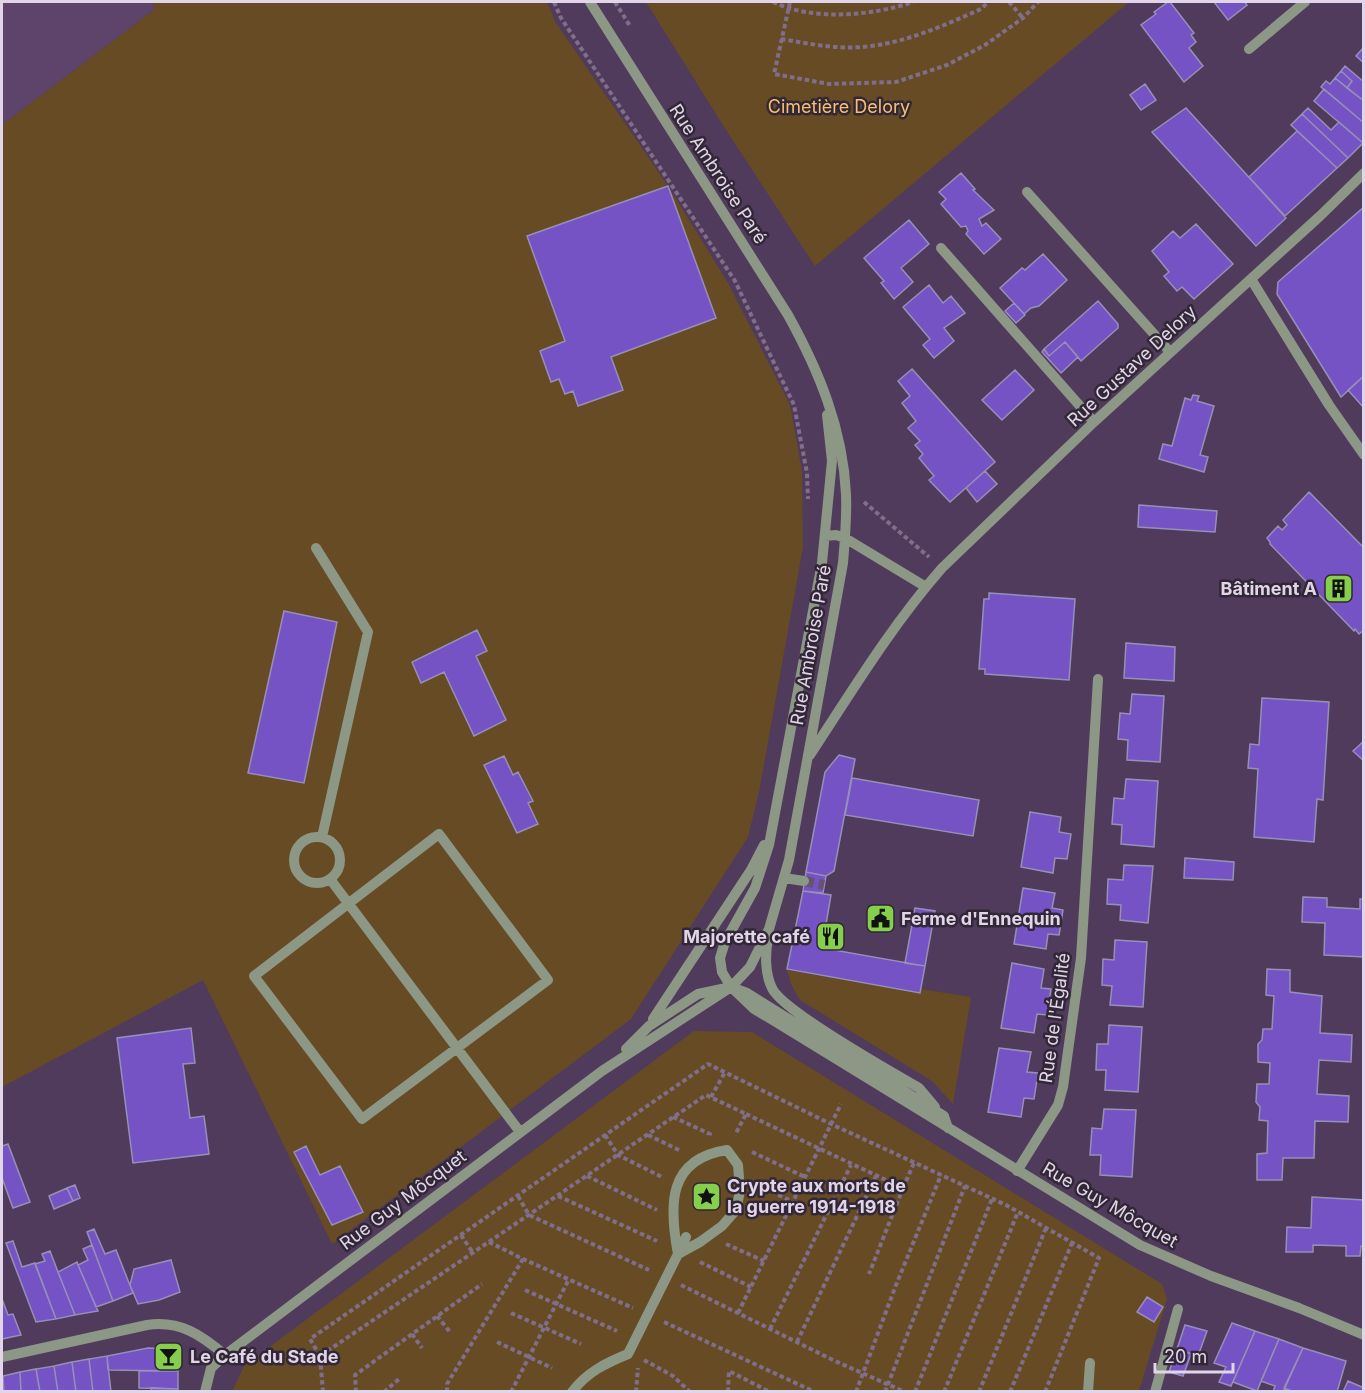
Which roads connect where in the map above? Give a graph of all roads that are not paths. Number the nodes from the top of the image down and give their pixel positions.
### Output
1 (590, 2) edge
2 (1305, 2) edge
3 (1249, 49) dead end
4 (1364, 173) edge
5 (1027, 192) dead end
6 (941, 248) dead end
7 (1251, 279) junction
8 (1170, 352) junction
9 (815, 366) junction
10 (1094, 422) junction
11 (1364, 455) edge
12 (825, 536) junction
13 (845, 538) junction
14 (316, 549) dead end
15 (926, 587) junction
16 (1098, 679) dead end
17 (807, 760) junction
18 (775, 814) junction
19 (322, 837) junction
20 (784, 878) junction
21 (330, 879) junction
22 (804, 881) tunnel mouth
23 (348, 904) junction
24 (769, 929) junction
25 (730, 987) junction
26 (649, 1026) junction
27 (457, 1048) junction
28 (602, 1071) junction
29 (944, 1116) junction
30 (949, 1128) junction
31 (520, 1132) junction
32 (1017, 1171) junction
33 (684, 1241) junction
34 (1178, 1309) dead end
35 (1364, 1335) edge
36 (225, 1354) junction
37 (2, 1358) edge
38 (1090, 1363) dead end
39 (205, 1392) edge
40 (572, 1392) edge
41 (1088, 1392) edge
42 (1155, 1392) edge

1 - 9 street, Rue Ambroise Paré
2 - 3 street
4 - 7 street, Rue Gustave Delory
5 - 8 street
6 - 10 street
7 - 8 street, Rue Gustave Delory
7 - 11 street
8 - 10 street, Rue Gustave Delory
9 - 12 street, Rue Ambroise Paré
9 - 13 street, Rue Ambroise Paré
10 - 15 street, Rue Gustave Delory
12 - 13 street
12 - 18 street, Rue Ambroise Paré
13 - 15 street
13 - 17 street, Rue Ambroise Paré
14 - 19 street
15 - 17 street, Rue Gustave Delory
16 - 32 street, Rue de l'Égalité
17 - 20 street, Rue Ambroise Paré
18 - 25 street, Rue Ambroise Paré
18 - 26 street, Rue Ambroise Paré
19 - 21 street
19 - 21 street
20 - 22 street
20 - 24 street, Rue Ambroise Paré
21 - 23 street
23 - 27 street
23 - 27 street
23 - 27 street
24 - 25 street, Rue Ambroise Paré
24 - 29 street, Rue Ambroise Paré
25 - 26 street, Rue Guy Môcquet
25 - 28 street, Rue Guy Môcquet
25 - 29 street
25 - 30 street, Rue Guy Môcquet
26 - 28 street, Rue Guy Môcquet
27 - 31 street
28 - 31 street, Rue Guy Môcquet
29 - 30 street
30 - 32 street, Rue Guy Môcquet
31 - 36 street, Rue Guy Môcquet
32 - 35 street, Rue Guy Môcquet
33 - 33 street
33 - 40 street
34 - 42 street
36 - 37 street
36 - 39 street, Rue Guy Môcquet
38 - 41 street

